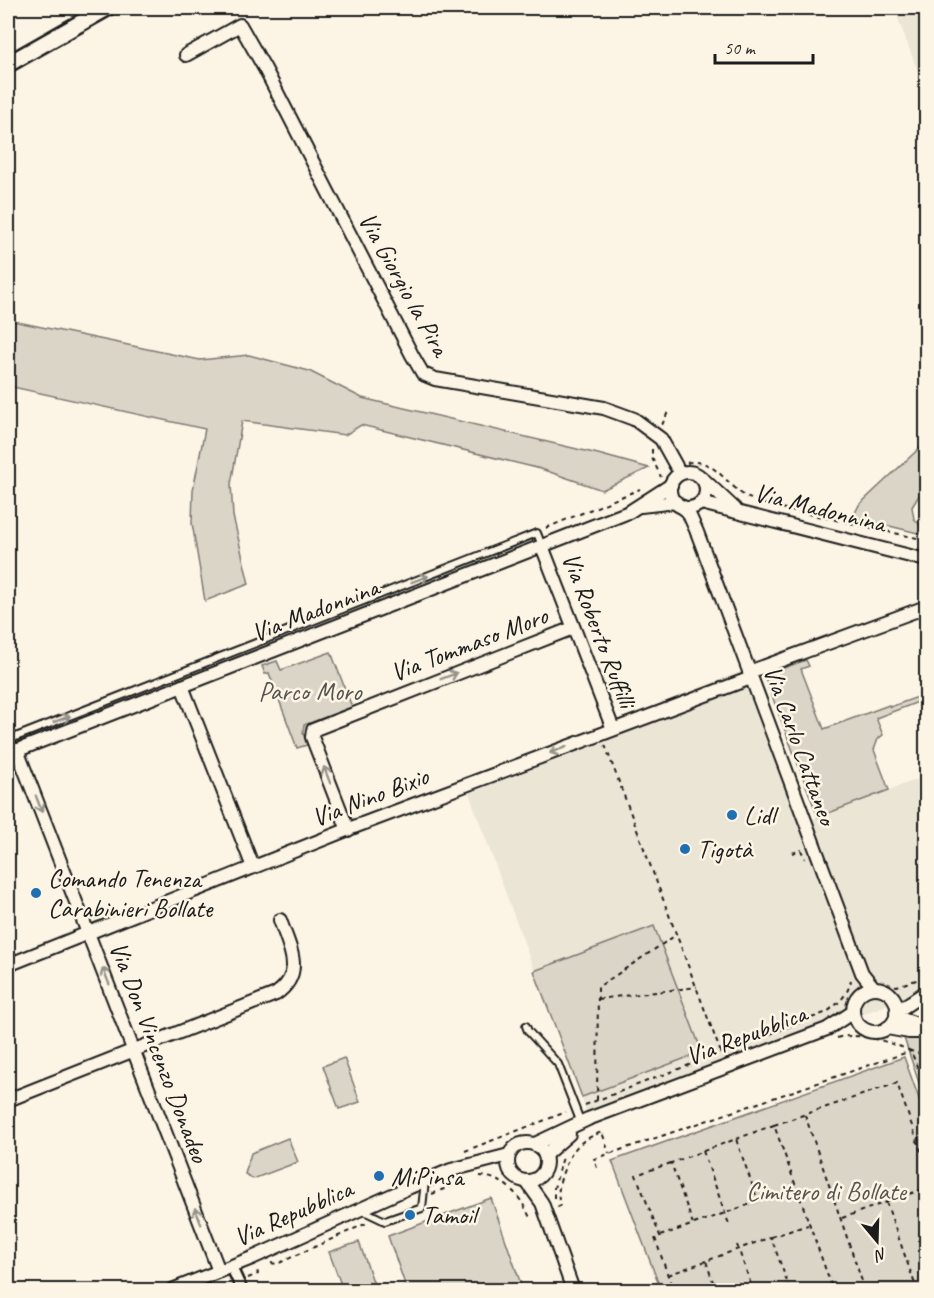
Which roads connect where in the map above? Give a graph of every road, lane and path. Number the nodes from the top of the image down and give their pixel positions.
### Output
1 (107, 8) edge
2 (922, 8) edge
3 (927, 20) edge
4 (186, 55) dead end
5 (8, 64) edge
6 (676, 466) dead end
7 (700, 476) junction
8 (671, 485) junction
9 (625, 495) dead end
10 (699, 503) junction
11 (679, 504) junction
12 (633, 509) junction
13 (736, 510) junction
14 (697, 532) junction
15 (542, 546) junction
16 (925, 558) edge
17 (927, 607) edge
18 (573, 627) junction
19 (750, 675) junction
20 (182, 686) junction
21 (607, 731) junction
22 (8, 740) edge
23 (13, 752) edge
24 (348, 830) junction
25 (792, 853) dead end
26 (808, 858) dead end
27 (253, 867) junction
28 (280, 920) dead end
29 (88, 932) junction
30 (677, 934) junction
31 (8, 964) edge
32 (857, 975) junction
33 (927, 977) edge
34 (878, 985) junction
35 (697, 987) junction
36 (927, 991) edge
37 (861, 993) junction
38 (891, 995) junction
39 (598, 999) junction
40 (853, 1012) junction
41 (896, 1014) junction
42 (859, 1024) junction
43 (526, 1026) dead end
44 (927, 1027) edge
45 (886, 1028) junction
46 (927, 1032) edge
47 (829, 1035) junction
48 (134, 1048) junction
49 (911, 1052) junction
50 (927, 1052) edge
51 (721, 1053) junction
52 (927, 1089) edge
53 (8, 1100) edge
54 (597, 1100) junction
55 (574, 1109) junction
56 (805, 1114) junction
57 (774, 1125) junction
58 (584, 1128) junction
59 (598, 1129) dead end
60 (736, 1139) junction
61 (535, 1144) junction
62 (564, 1150) dead end
63 (465, 1151) dead end
64 (703, 1151) junction
65 (610, 1154) junction
66 (509, 1155) junction
67 (545, 1155) junction
68 (671, 1163) junction
69 (475, 1165) junction
70 (927, 1166) edge
71 (597, 1168) dead end
72 (509, 1170) junction
73 (542, 1175) junction
74 (425, 1181) junction
75 (527, 1182) junction
76 (796, 1188) junction
77 (927, 1188) edge
78 (758, 1201) junction
79 (886, 1202) junction
80 (542, 1203) junction
81 (358, 1208) junction
82 (725, 1212) junction
83 (841, 1219) junction
84 (693, 1224) junction
85 (810, 1225) junction
86 (730, 1227) dead end
87 (660, 1236) junction
88 (771, 1238) junction
89 (737, 1247) junction
90 (706, 1261) junction
91 (225, 1268) junction
92 (668, 1275) junction
93 (713, 1282) junction
94 (172, 1290) edge
95 (242, 1290) edge
96 (573, 1290) edge
97 (673, 1290) edge
98 (686, 1290) edge
99 (716, 1290) edge
100 (753, 1290) edge
101 (790, 1290) edge
102 (833, 1290) edge
103 (865, 1290) edge
104 (917, 1290) edge

1 - 5 street
2 - 3 lane
4 - 6 street, Via Giorgio la Pira
7 - 8 street
7 - 10 street
7 - 13 street, Via Madonnina
8 - 11 street
8 - 12 street, Via Madonnina
9 - 12 path
10 - 11 street
10 - 13 street, Via Madonnina
10 - 14 street, Via Carlo Cattaneo
11 - 12 street, Via Madonnina
11 - 14 street, Via Carlo Cattaneo
12 - 15 street, Via Madonnina
13 - 16 street, Via Madonnina
14 - 19 street, Via Carlo Cattaneo
15 - 18 street, Via Roberto Ruffilli
15 - 20 street, Via Madonnina
22 -> 15 lane
17 - 19 street, Via Nino Bixio
18 - 21 street, Via Roberto Ruffilli
24 -> 18 street, Via Tommaso Moro
19 - 21 street, Via Nino Bixio
19 - 32 street, Via Carlo Cattaneo
20 - 23 street, Via Madonnina
20 - 27 street
21 -> 24 street, Via Nino Bixio
21 - 30 path
23 -> 29 street, Via Don Vincenzo Donadeo
24 - 27 street, Via Nino Bixio
25 - 26 path
27 - 29 street, Via Nino Bixio
28 - 48 street
29 - 31 street, Via Nino Bixio
48 -> 29 street, Via Don Vincenzo Donadeo
30 - 35 path
30 - 39 path
32 - 34 street, Via Carlo Cattaneo
32 - 37 street, Via Carlo Cattaneo
32 - 51 path
33 - 34 path
34 - 37 street
34 - 38 street
35 - 39 path
35 - 51 path
36 - 38 street
36 - 41 street
37 - 40 street
38 - 41 street
39 - 54 path
40 - 42 street
40 - 47 street, Via Repubblica
41 - 44 street
41 - 45 street
42 - 45 street
42 - 47 street, Via Repubblica
43 - 55 lane
45 - 46 street
47 - 49 path
47 - 58 street, Via Repubblica
48 - 53 street
91 -> 48 street, Via Don Vincenzo Donadeo
49 - 50 path
49 - 52 path
49 - 65 path
51 - 54 path
54 - 55 path
55 - 58 lane
55 - 63 path
56 - 57 path
56 - 70 path
56 - 83 path
57 - 60 path
57 - 76 path
58 - 59 path
58 - 61 street, Via Repubblica
58 - 67 street, Via Repubblica
60 - 64 path
60 - 78 path
61 - 66 street
61 - 67 street
62 - 65 path
64 - 68 path
64 - 82 path
65 - 71 path
66 - 69 street, Via Repubblica
66 - 72 street
67 - 73 street
68 - 84 path
68 - 87 path
69 - 72 street, Via Repubblica
69 - 74 street, Via Repubblica
72 - 75 street
73 - 75 street
73 - 80 street
74 - 81 street, Via Repubblica
74 - 81 lane
75 - 80 street
76 - 78 path
76 - 85 path
77 - 79 path
78 - 82 path
79 - 83 path
79 - 104 path
80 - 96 street
81 - 91 street, Via Repubblica
82 - 84 path
82 - 86 path
83 - 103 path
84 - 87 path
85 - 88 path
85 - 102 path
87 - 92 path
88 - 89 path
88 - 101 path
89 - 90 path
89 - 100 path
90 - 92 path
90 - 93 path
91 - 94 street, Via Repubblica
91 - 95 street
92 - 97 path
93 - 98 path
93 - 99 path

